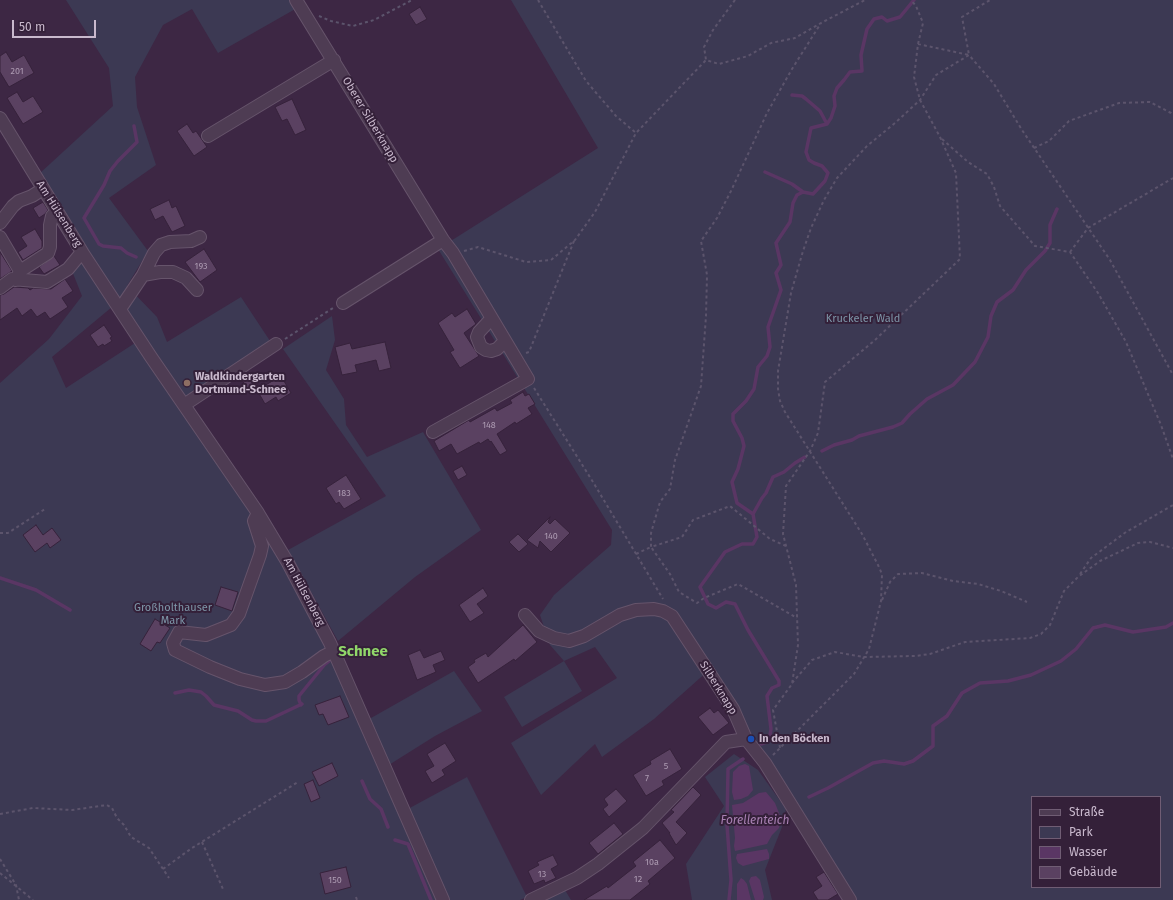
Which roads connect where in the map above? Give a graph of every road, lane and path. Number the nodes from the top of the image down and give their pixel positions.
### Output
1 (412, 0) edge
2 (538, 0) edge
3 (735, 0) edge
4 (865, 0) edge
5 (911, 0) edge
6 (990, 0) edge
7 (299, 4) edge
8 (820, 23) junction
9 (918, 44) junction
10 (969, 55) junction
11 (334, 60) junction
12 (706, 60) junction
13 (920, 100) junction
14 (1173, 115) edge
15 (0, 118) edge
16 (636, 133) junction
17 (208, 136) dead end
18 (940, 137) junction
19 (1034, 148) junction
20 (1173, 178) edge
21 (43, 189) junction
22 (57, 212) junction
23 (0, 223) edge
24 (1088, 228) junction
25 (0, 237) edge
26 (200, 237) dead end
27 (443, 240) junction
28 (575, 240) junction
29 (82, 252) junction
30 (1070, 252) junction
31 (453, 253) junction
32 (143, 275) junction
33 (18, 276) junction
34 (0, 288) edge
35 (197, 290) dead end
36 (343, 302) joint
37 (120, 309) junction
38 (491, 319) junction
39 (505, 341) junction
40 (276, 344) joint
41 (515, 357) junction
42 (1173, 375) edge
43 (528, 379) junction
44 (184, 405) junction
45 (433, 432) dead end
46 (810, 451) junction
47 (1173, 459) edge
48 (1173, 505) edge
49 (45, 509) dead end
50 (258, 513) junction
51 (0, 533) edge
52 (786, 546) junction
53 (651, 547) junction
54 (1173, 548) edge
55 (636, 554) junction
56 (1078, 576) junction
57 (881, 601) junction
58 (1027, 602) dead end
59 (524, 615) dead end
60 (672, 616) junction
61 (797, 618) junction
62 (334, 651) junction
63 (864, 657) junction
64 (792, 684) junction
65 (746, 739) junction
66 (298, 782) dead end
67 (0, 814) edge
68 (202, 842) junction
69 (0, 859) edge
70 (163, 869) junction
71 (0, 872) edge
72 (169, 878) dead end
73 (16, 885) junction
74 (223, 889) dead end
75 (19, 900) edge
76 (33, 900) edge
77 (443, 900) edge
78 (531, 900) edge
79 (850, 900) edge

1 - 7 path
2 - 16 path
3 - 12 path
4 - 8 path
5 - 9 path
6 - 10 path
7 - 11 street, Oberer Silberknapp
8 - 12 path
8 - 53 path
9 - 10 path
9 - 13 path
10 - 13 path
10 - 19 path
11 - 17 street
11 - 27 street, Oberer Silberknapp
12 - 16 path
13 - 18 path
13 - 46 path
14 - 19 path
15 - 21 street, Am Hülsenberg
16 - 28 path
18 - 30 path
18 - 46 path
19 - 24 path
20 - 24 path
21 - 22 street, Am Hülsenberg
21 - 23 street
22 - 29 street, Am Hülsenberg
22 - 33 street
24 - 30 path
24 - 42 path
25 - 33 street
26 - 32 street
27 - 31 street, Oberer Silberknapp
27 - 36 street
28 - 31 path
28 - 41 path
29 - 33 street
29 - 37 street, Am Hülsenberg
30 - 47 path
31 - 38 street, Oberer Silberknapp
32 - 35 street
32 - 37 street
33 - 34 street
36 - 40 path
37 - 44 street, Am Hülsenberg
38 - 39 street, Oberer Silberknapp
38 - 39 street
39 - 41 street, Oberer Silberknapp
40 - 44 street
41 - 43 street, Oberer Silberknapp
43 - 45 street
43 - 55 path
44 - 50 street, Am Hülsenberg
46 - 52 path
46 - 57 path
48 - 56 path
49 - 51 path
50 - 62 street, Am Hülsenberg
50 - 62 street
52 - 53 path
52 - 61 path
53 - 55 path
53 - 61 path
54 - 56 path
55 - 60 path
56 - 63 path
57 - 58 path
57 - 63 path
59 - 60 street
60 - 65 street, Silberknapp
61 - 64 path
62 - 77 street, Am Hülsenberg
63 - 64 path
63 - 64 path
65 - 78 street
65 - 79 street, Silberknapp
66 - 68 path
67 - 70 path
68 - 70 path
68 - 74 path
69 - 73 path
70 - 72 path
71 - 73 path
73 - 75 path
73 - 76 path

